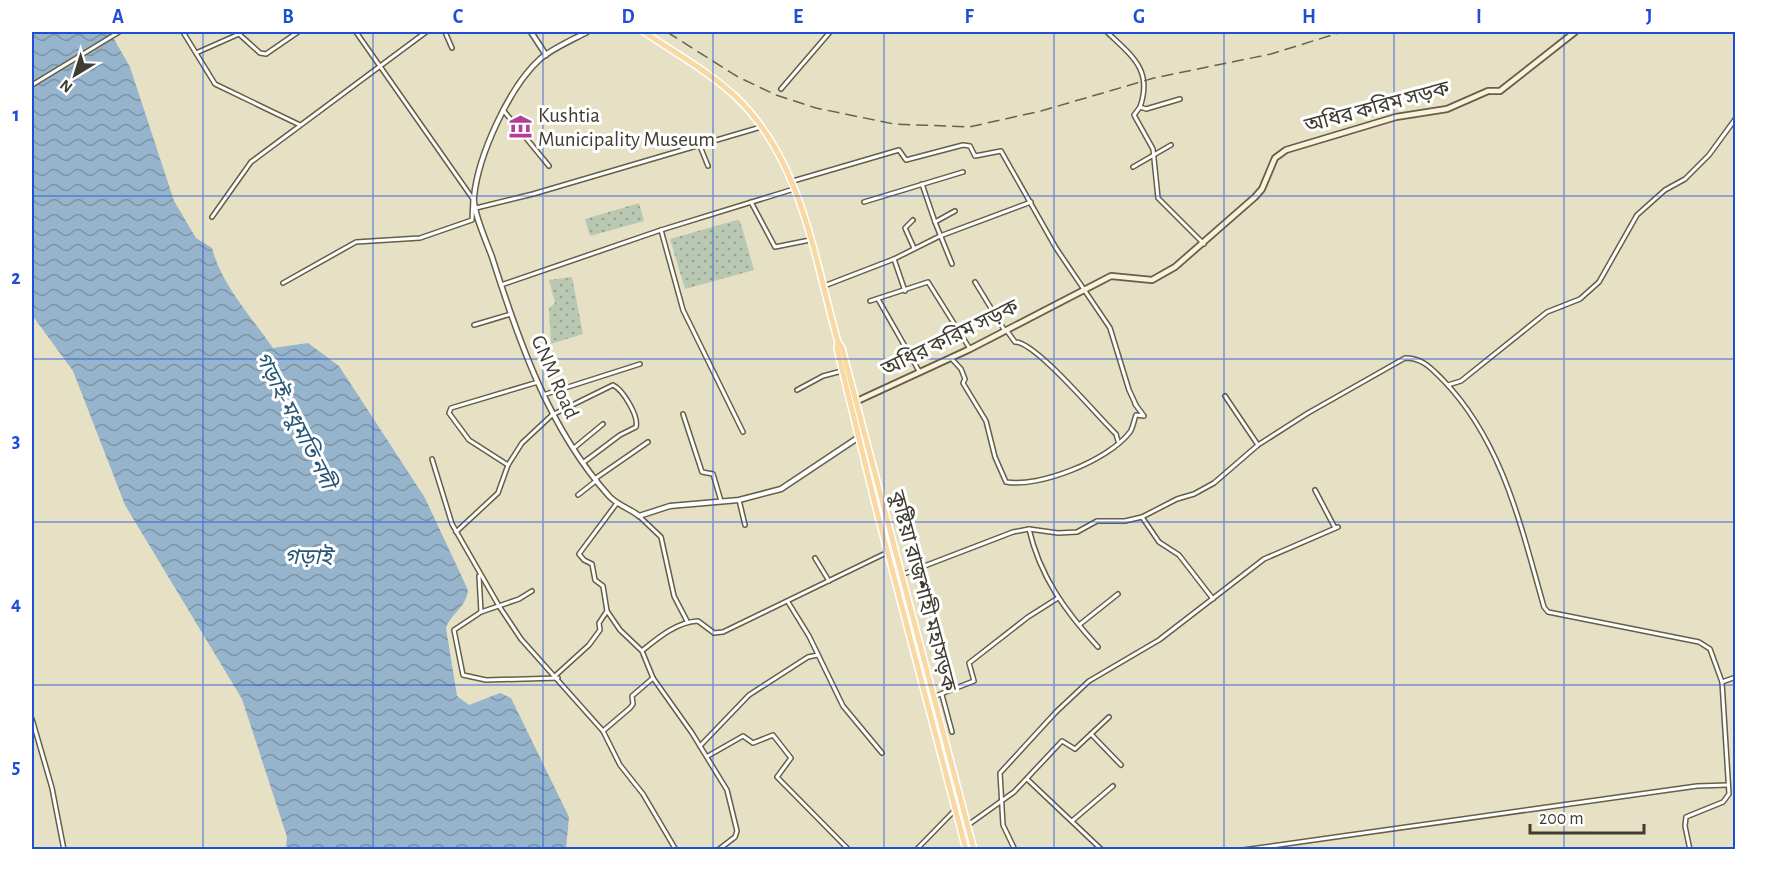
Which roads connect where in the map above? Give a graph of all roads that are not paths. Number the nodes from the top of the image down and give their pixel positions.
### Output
1 (119, 32) edge
2 (183, 32) edge
3 (298, 32) edge
4 (356, 32) edge
5 (426, 32) edge
6 (446, 32) edge
7 (531, 32) edge
8 (587, 32) edge
9 (644, 32) edge
10 (830, 32) edge
11 (1107, 32) edge
12 (1575, 32) edge
13 (452, 48) dead end
14 (196, 53) junction
15 (546, 55) junction
16 (378, 65) junction
17 (32, 85) edge
18 (781, 89) dead end
19 (1180, 99) dead end
20 (1140, 107) junction
21 (503, 110) junction
22 (1736, 118) edge
23 (300, 125) junction
24 (763, 126) junction
25 (1171, 145) dead end
26 (700, 146) junction
27 (1154, 156) junction
28 (549, 166) dead end
29 (708, 166) dead end
30 (1133, 167) dead end
31 (963, 172) dead end
32 (793, 181) junction
33 (922, 184) junction
34 (796, 189) junction
35 (473, 199) junction
36 (751, 202) junction
37 (864, 202) dead end
38 (1031, 202) junction
39 (476, 208) junction
40 (955, 211) dead end
41 (212, 217) dead end
42 (913, 220) dead end
43 (935, 222) junction
44 (661, 230) junction
45 (940, 236) junction
46 (810, 240) junction
47 (1204, 244) junction
48 (914, 248) junction
49 (894, 259) junction
50 (952, 264) dead end
51 (975, 282) dead end
52 (283, 283) dead end
53 (501, 285) junction
54 (822, 286) junction
55 (1084, 290) junction
56 (905, 291) junction
57 (878, 299) junction
58 (870, 302) dead end
59 (512, 314) junction
60 (474, 325) dead end
61 (1006, 331) junction
62 (838, 342) junction
63 (970, 349) junction
64 (951, 358) junction
65 (640, 364) dead end
66 (842, 371) junction
67 (920, 373) junction
68 (538, 382) junction
69 (1448, 385) junction
70 (797, 390) dead end
71 (543, 395) junction
72 (1225, 396) dead end
73 (853, 403) junction
74 (683, 414) dead end
75 (552, 415) junction
76 (603, 424) dead end
77 (743, 432) dead end
78 (859, 437) junction
79 (1118, 441) junction
80 (648, 442) dead end
81 (1258, 445) junction
82 (574, 448) junction
83 (432, 459) dead end
84 (584, 462) junction
85 (508, 467) junction
86 (596, 479) junction
87 (1315, 490) dead end
88 (578, 495) dead end
89 (1736, 495) edge
90 (739, 500) junction
91 (721, 501) junction
92 (617, 502) junction
93 (1736, 504) edge
94 (639, 516) junction
95 (1142, 517) junction
96 (745, 525) dead end
97 (1029, 529) junction
98 (456, 532) junction
99 (888, 552) junction
100 (815, 558) dead end
101 (897, 560) junction
102 (890, 561) junction
103 (479, 573) junction
104 (901, 575) junction
105 (828, 581) junction
106 (532, 591) dead end
107 (1118, 594) dead end
108 (1058, 598) junction
109 (1213, 599) junction
110 (788, 602) junction
111 (499, 606) junction
112 (607, 611) junction
113 (481, 612) junction
114 (687, 621) junction
115 (1079, 625) junction
116 (1098, 647) dead end
117 (642, 651) junction
118 (818, 655) junction
119 (926, 669) junction
120 (919, 670) junction
121 (556, 677) junction
122 (1736, 677) edge
123 (653, 678) junction
124 (1722, 682) junction
125 (942, 694) junction
126 (933, 697) junction
127 (1108, 717) dead end
128 (32, 719) edge
129 (603, 731) junction
130 (952, 732) dead end
131 (1091, 734) junction
132 (700, 746) junction
133 (882, 753) dead end
134 (707, 756) junction
135 (948, 764) junction
136 (1121, 765) dead end
137 (1027, 779) junction
138 (1728, 785) junction
139 (1113, 786) dead end
140 (1000, 802) junction
141 (956, 809) junction
142 (1072, 822) junction
143 (968, 825) junction
144 (64, 849) edge
145 (675, 849) edge
146 (718, 849) edge
147 (849, 849) edge
148 (916, 849) edge
149 (967, 849) edge
150 (973, 849) edge
151 (1015, 849) edge
152 (1102, 849) edge
153 (1243, 849) edge
154 (1690, 849) edge

1 - 17 street
2 - 14 street
3 - 14 street
4 - 16 street
5 - 16 street
6 - 13 street
7 - 15 street
8 - 15 street
9 - 24 highway, কুষ্টিয়া রাজশাহী মহাসড়ক
10 - 18 street
11 - 20 street
12 - 47 main road, অধির করিম সড়ক
14 - 23 street
15 - 21 street
16 - 23 street
16 - 35 street
19 - 20 street
20 - 27 street
21 - 28 street
21 - 35 street
22 - 69 street
23 - 41 street
24 - 26 street
24 - 32 highway, কুষ্টিয়া রাজশাহী মহাসড়ক
25 - 27 street
26 - 29 street
26 - 39 street
27 - 30 street
27 - 47 street
31 - 33 street
32 - 34 highway, কুষ্টিয়া রাজশাহী মহাসড়ক
32 - 38 street
33 - 37 street
33 - 43 street
34 - 36 street
34 - 46 highway, কুষ্টিয়া রাজশাহী মহাসড়ক
35 - 39 street, GNM Road
35 - 52 street
36 - 44 street
36 - 46 street
38 - 45 street
38 - 55 street
39 - 53 street, GNM Road
40 - 43 street
42 - 48 street
43 - 45 street
44 - 53 street
44 - 77 street
45 - 48 street
45 - 50 street
46 - 54 highway, কুষ্টিয়া রাজশাহী মহাসড়ক
47 - 55 main road, অধির করিম সড়ক
48 - 49 street
49 - 54 street
49 - 56 street
51 - 61 street
53 - 59 street, GNM Road
54 - 62 highway, কুষ্টিয়া রাজশাহী মহাসড়ক
55 - 61 main road, অধির করিম সড়ক
55 - 79 street
56 - 57 street
56 - 63 street
57 - 58 street
57 - 67 street
59 - 60 street
59 - 68 street, GNM Road
61 - 63 main road, অধির করিম সড়ক
61 - 79 street
62 - 66 highway, কুষ্টিয়া রাজশাহী মহাসড়ক
62 - 73 highway, কুষ্টিয়া রাজশাহী মহাসড়ক
63 - 64 main road, অধির করিম সড়ক
64 - 67 main road, অধির করিম সড়ক
64 - 79 street
65 - 71 street
66 - 70 street
66 - 73 highway, কুষ্টিয়া রাজশাহী মহাসড়ক
67 - 73 main road, অধির করিম সড়ক
68 - 71 street, GNM Road
68 - 85 street
69 - 81 street
69 - 124 street
71 - 75 street, GNM Road
72 - 81 street
73 - 78 highway, কুষ্টিয়া রাজশাহী মহাসড়ক
73 - 101 highway, কুষ্টিয়া রাজশাহী মহাসড়ক
74 - 91 street
75 - 82 street, GNM Road
75 - 84 street
75 - 85 street
76 - 82 street
78 - 90 street
78 - 99 highway, কুষ্টিয়া রাজশাহী মহাসড়ক
80 - 86 street
81 - 95 street
82 - 84 street, GNM Road
83 - 98 street
84 - 86 street, GNM Road
85 - 98 street
86 - 88 street
86 - 92 street, GNM Road
87 - 109 street
89 - 93 street
90 - 91 street
90 - 96 street
91 - 94 street
92 - 94 street, GNM Road
92 - 112 street
94 - 114 street
95 - 97 street
95 - 109 street
97 - 104 street
97 - 108 street
98 - 103 street
99 - 102 highway, কুষ্টিয়া রাজশাহী মহাসড়ক
99 - 105 street
100 - 105 street
101 - 102 highway
101 - 104 highway, কুষ্টিয়া রাজশাহী মহাসড়ক
102 - 120 highway, কুষ্টিয়া রাজশাহী মহাসড়ক
103 - 111 street
103 - 113 street
104 - 119 highway, কুষ্টিয়া রাজশাহী মহাসড়ক
105 - 110 street
106 - 111 street
107 - 115 street
108 - 115 street
108 - 125 street
109 - 140 street
110 - 114 street
110 - 118 street
111 - 113 street
111 - 121 street
112 - 117 street
112 - 121 street
113 - 121 street
114 - 117 street
115 - 116 street
117 - 123 street
118 - 132 street
118 - 133 street
119 - 120 highway
119 - 126 highway, কুষ্টিয়া রাজশাহী মহাসড়ক
120 - 135 highway, কুষ্টিয়া রাজশাহী মহাসড়ক
121 - 129 street
122 - 124 street
123 - 129 street
123 - 132 street
124 - 138 street
125 - 126 street
125 - 130 street
126 - 135 highway, কুষ্টিয়া রাজশাহী মহাসড়ক
127 - 131 street
128 - 144 street
129 - 145 street
131 - 136 street
131 - 137 street
132 - 134 street
134 - 146 street
134 - 147 street
135 - 141 highway, কুষ্টিয়া রাজশাহী মহাসড়ক
135 - 143 highway, কুষ্টিয়া রাজশাহী মহাসড়ক
137 - 140 street
137 - 142 street
138 - 153 street
138 - 154 street
139 - 142 street
140 - 143 street
140 - 151 street
141 - 148 street
141 - 149 highway, কুষ্টিয়া রাজশাহী মহাসড়ক
142 - 152 street
143 - 150 highway, কুষ্টিয়া রাজশাহী মহাসড়ক
149 - 150 highway

